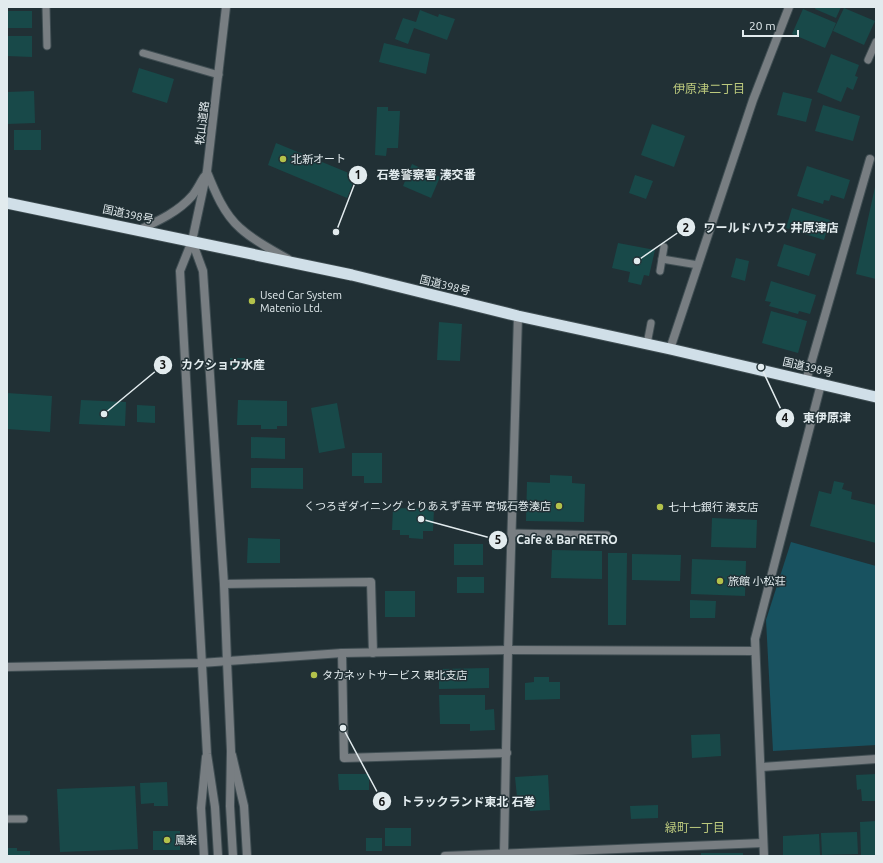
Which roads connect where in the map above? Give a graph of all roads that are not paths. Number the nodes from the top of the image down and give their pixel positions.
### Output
1 (46, 7) edge
2 (226, 7) edge
3 (789, 7) edge
4 (876, 42) edge
5 (47, 46) dead end
6 (143, 53) dead end
7 (868, 60) dead end
8 (219, 75) junction
9 (870, 159) dead end
10 (207, 172) junction
11 (7, 203) edge
12 (139, 230) junction
13 (192, 241) junction
14 (664, 247) dead end
15 (662, 259) junction
16 (293, 262) junction
17 (698, 265) junction
18 (660, 270) dead end
19 (518, 316) junction
20 (651, 323) dead end
21 (647, 344) junction
22 (670, 349) junction
23 (806, 380) junction
24 (821, 384) junction
25 (876, 397) edge
26 (512, 533) junction
27 (607, 535) dead end
28 (224, 584) junction
29 (508, 650) junction
30 (755, 651) junction
31 (342, 653) junction
32 (373, 653) junction
33 (227, 661) junction
34 (201, 663) junction
35 (7, 667) edge
36 (231, 751) junction
37 (507, 753) junction
38 (207, 754) junction
39 (876, 759) edge
40 (761, 767) junction
41 (7, 819) edge
42 (24, 819) dead end
43 (764, 843) junction
44 (504, 853) junction
45 (204, 856) edge
46 (218, 856) edge
47 (233, 856) edge
48 (247, 856) edge
49 (445, 856) edge
50 (764, 856) edge

1 - 5 lane
2 - 8 street, 牧山道路
3 - 17 street
4 - 7 lane
6 - 8 lane
8 - 10 street, 牧山道路
9 - 23 street
10 - 12 street
10 - 13 street, 牧山道路
10 - 16 street
11 - 12 highway, 国道398号
12 - 13 highway, 国道398号
13 - 16 highway, 国道398号
13 - 28 street
13 - 34 street, 牧山道路
14 - 15 lane
15 - 17 lane
15 - 18 lane
16 - 19 highway, 国道398号
17 - 22 street
19 - 21 highway, 国道398号
19 - 26 street
20 - 21 lane
21 - 22 highway, 国道398号
22 - 23 highway, 国道398号
23 - 24 highway, 国道398号
24 - 25 highway, 国道398号
24 - 30 street
26 - 27 lane
26 - 29 street
28 - 32 street
28 - 33 street
29 - 30 street
29 - 32 street
29 - 37 street
30 - 40 street
31 - 32 street
31 - 33 street
31 - 37 street
33 - 34 street
33 - 36 street
34 - 35 street
34 - 38 street, 牧山道路
36 - 47 street
36 - 48 street
37 - 44 street
38 - 45 street
38 - 46 street
39 - 40 street
40 - 43 street
41 - 42 lane
43 - 44 street
43 - 50 street
44 - 49 street

